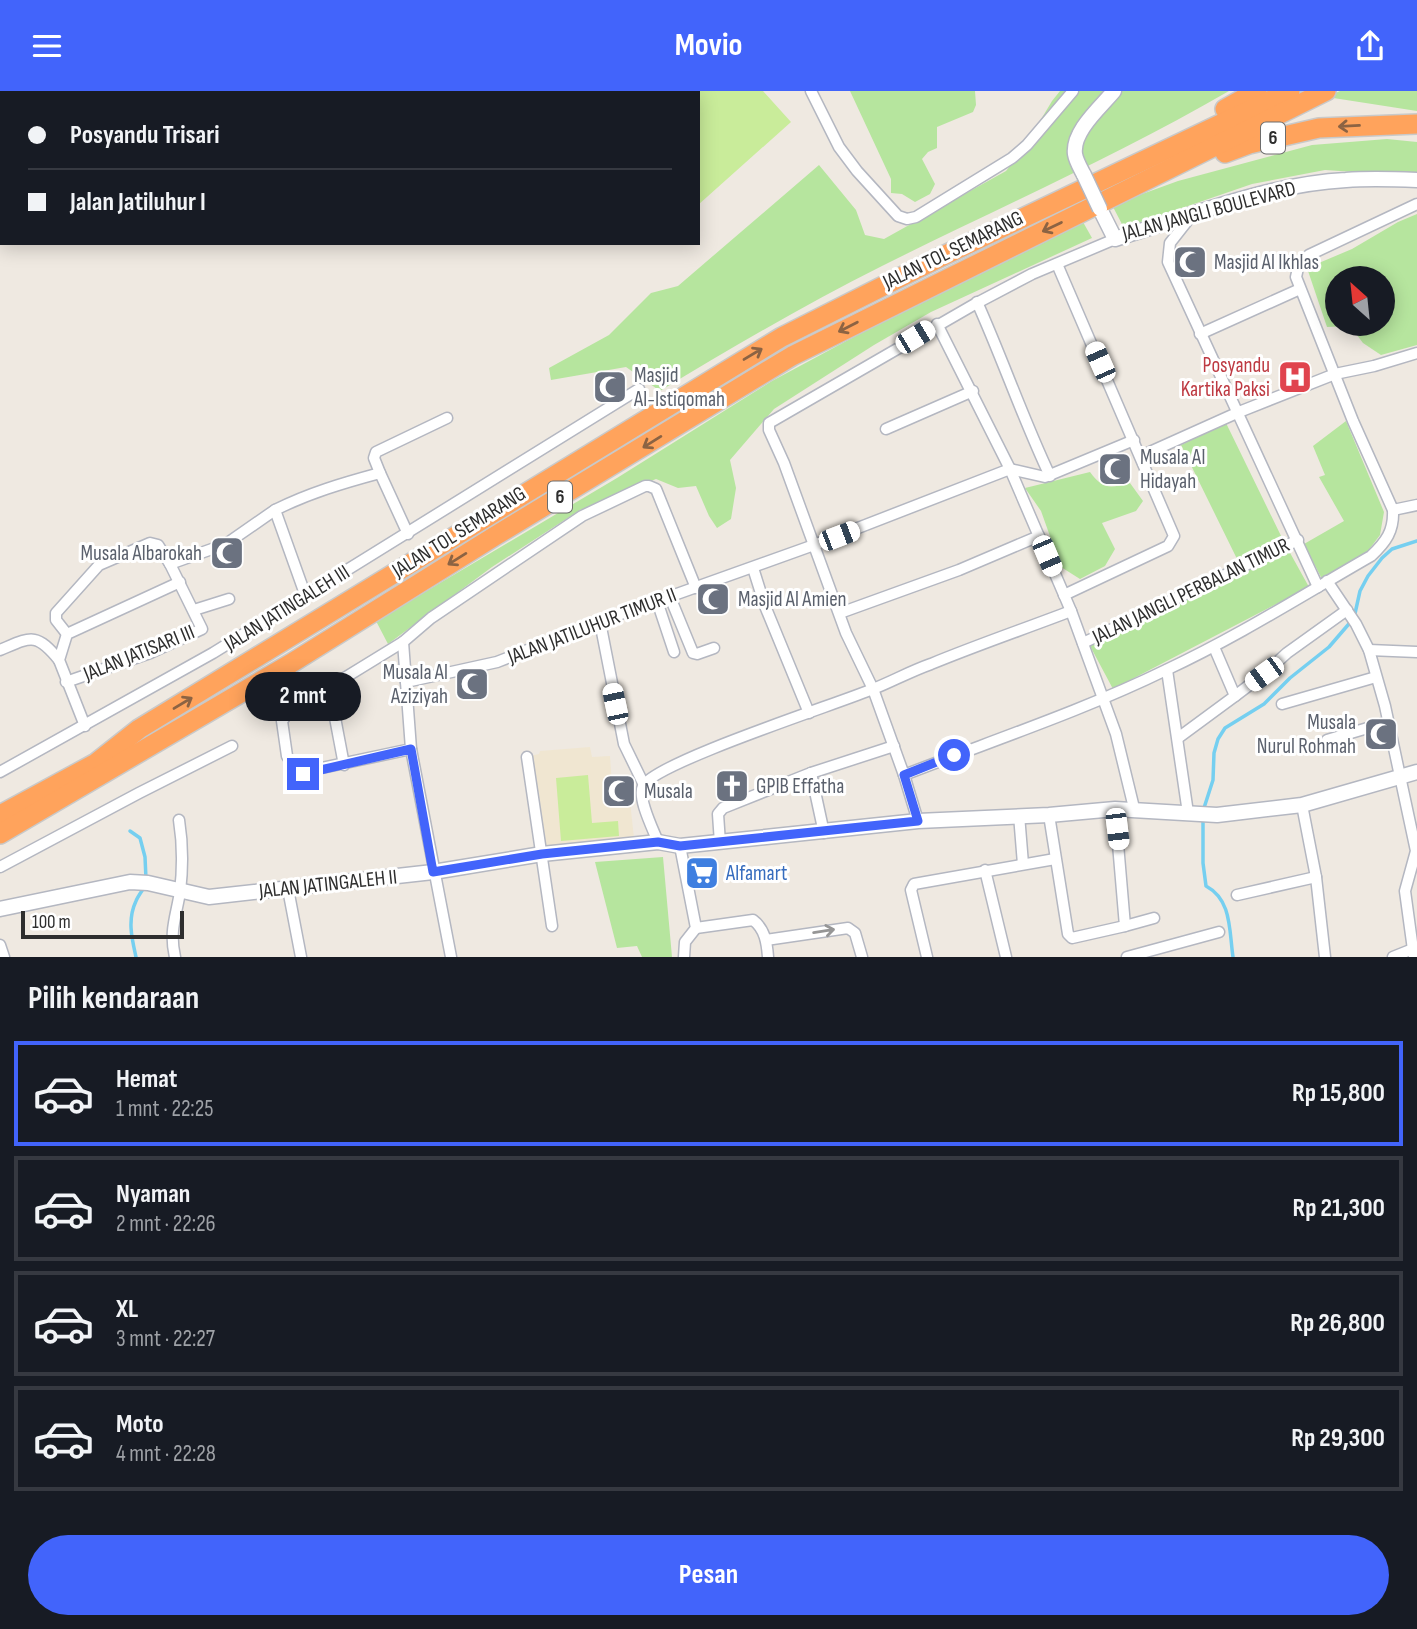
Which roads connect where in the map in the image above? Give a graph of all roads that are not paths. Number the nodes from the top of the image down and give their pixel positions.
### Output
1 (811, 91) edge
2 (1073, 91) edge
3 (1114, 91) edge
4 (1257, 91) edge
5 (1290, 91) edge
6 (1326, 91) edge
7 (1417, 124) edge
8 (1417, 180) edge
9 (1136, 187) junction
10 (1068, 196) junction
11 (1417, 204) edge
12 (1192, 215) junction
13 (1115, 239) junction
14 (1057, 264) junction
15 (1300, 289) junction
16 (977, 302) junction
17 (937, 324) junction
18 (1200, 334) junction
19 (1417, 353) edge
20 (1335, 375) junction
21 (639, 389) dead end
22 (973, 391) junction
23 (1239, 412) junction
24 (447, 418) dead end
25 (886, 429) dead end
26 (1134, 440) junction
27 (1141, 456) junction
28 (1010, 469) junction
29 (380, 473) junction
30 (1050, 476) junction
31 (1417, 505) edge
32 (275, 510) junction
33 (1392, 510) junction
34 (408, 534) junction
35 (1039, 536) junction
36 (1298, 540) junction
37 (814, 545) junction
38 (170, 564) junction
39 (753, 568) junction
40 (180, 582) junction
41 (1323, 584) junction
42 (696, 587) junction
43 (305, 594) junction
44 (1064, 595) junction
45 (670, 597) junction
46 (229, 599) dead end
47 (657, 601) junction
48 (194, 610) junction
49 (1071, 611) junction
50 (840, 614) junction
51 (1351, 617) junction
52 (600, 622) junction
53 (67, 634) junction
54 (403, 642) junction
55 (1083, 643) junction
56 (1214, 647) junction
57 (714, 648) dead end
58 (0, 650) edge
59 (1369, 650) junction
60 (674, 652) dead end
61 (1417, 652) edge
62 (59, 660) junction
63 (1167, 670) junction
64 (1376, 677) junction
65 (66, 682) junction
66 (406, 682) junction
67 (329, 686) junction
68 (873, 689) junction
69 (1235, 695) junction
70 (1103, 698) junction
71 (1282, 704) dead end
72 (810, 713) junction
73 (1388, 722) junction
74 (85, 726) junction
75 (139, 729) junction
76 (1178, 738) junction
77 (1327, 740) dead end
78 (232, 746) dead end
79 (894, 746) junction
80 (411, 749) junction
81 (527, 757) dead end
82 (344, 765) junction
83 (0, 772) edge
84 (1417, 772) edge
85 (811, 773) junction
86 (904, 775) junction
87 (1399, 777) junction
88 (644, 785) junction
89 (0, 800) edge
90 (1302, 805) junction
91 (1134, 808) junction
92 (1115, 809) junction
93 (1198, 813) junction
94 (36, 814) junction
95 (0, 815) edge
96 (1019, 815) junction
97 (1049, 815) junction
98 (178, 820) dead end
99 (918, 821) junction
100 (824, 833) junction
101 (0, 834) edge
102 (658, 842) junction
103 (720, 843) junction
104 (680, 846) junction
105 (0, 847) edge
106 (1417, 851) edge
107 (542, 854) junction
108 (1055, 859) junction
109 (1023, 864) junction
110 (0, 867) edge
111 (985, 870) junction
112 (433, 872) junction
113 (1316, 877) junction
114 (288, 889) junction
115 (1417, 889) edge
116 (180, 891) junction
117 (1405, 891) junction
118 (1237, 895) dead end
119 (0, 909) edge
120 (1154, 918) dead end
121 (552, 926) dead end
122 (1125, 926) junction
123 (696, 928) junction
124 (1219, 932) dead end
125 (766, 940) junction
126 (0, 946) edge
127 (1413, 953) edge
128 (4, 957) edge
129 (174, 957) edge
130 (301, 957) edge
131 (451, 957) edge
132 (684, 957) edge
133 (768, 957) edge
134 (862, 957) edge
135 (927, 957) edge
136 (1006, 957) edge
137 (1128, 957) edge
138 (1325, 957) edge
139 (1393, 957) edge

1 - 2 street
3 - 13 street, JALAN JANGLI BOULEVARD, bridge
4 - 10 highway, 6
5 - 10 highway, 6
6 - 9 highway, 6
7 -> 9 highway, 6
8 - 12 street, JALAN JANGLI BOULEVARD
9 -> 94 highway, JALAN TOL SEMARANG / 6
75 -> 10 highway, JALAN TOL SEMARANG / 6
11 - 15 street
12 - 13 street, JALAN JANGLI BOULEVARD
12 - 18 street
13 - 14 street
14 - 16 street
14 - 26 street
15 - 18 street
15 - 20 street
16 - 17 street
16 - 30 street
17 - 22 street, JALAN JANGLI PERBALAN TIMUR
17 - 37 street
18 - 23 street
19 - 20 street
20 - 23 street
20 - 33 street
21 - 34 street, JALAN JATINGALEH III
22 - 25 street
22 - 28 street, JALAN JANGLI PERBALAN TIMUR
23 - 27 street
23 - 36 street
24 - 29 street
26 - 27 street
26 - 30 street
27 - 44 street
28 - 30 street
28 - 35 street, JALAN JANGLI PERBALAN TIMUR
28 - 37 street, JALAN JATILUHUR TIMUR II
29 - 32 street
29 - 34 street
31 - 33 street
32 - 38 street
32 - 43 street
33 - 41 street
34 - 43 street, JALAN JATINGALEH III
35 - 44 street, JALAN JANGLI PERBALAN TIMUR
35 - 50 street
36 - 41 street
36 - 55 street, JALAN JANGLI PERBALAN TIMUR
37 - 39 street, JALAN JATILUHUR TIMUR II
37 - 50 street
38 - 40 street, JALAN JATISARI III
38 - 53 street, JALAN JATISARI III
39 - 42 street, JALAN JATILUHUR TIMUR II
39 - 72 street
40 - 48 street, JALAN JATISARI III
40 - 53 street
41 - 51 street
41 - 56 street
42 - 45 street, JALAN JATILUHUR TIMUR II
42 - 54 street
43 - 74 street, JALAN JATINGALEH III
44 - 49 street, JALAN JANGLI PERBALAN TIMUR
45 - 47 street, JALAN JATILUHUR TIMUR II
45 - 57 street
46 - 48 street
47 - 52 street, JALAN JATILUHUR TIMUR II
47 - 60 street
48 - 65 street, JALAN JATISARI III
49 - 55 street, JALAN JANGLI PERBALAN TIMUR
49 - 68 street
50 - 68 street
51 - 59 street
51 - 69 street
52 - 66 street, JALAN JATILUHUR TIMUR II
52 - 88 street
53 - 62 street, JALAN JATISARI III
54 - 66 street
54 - 67 street
55 - 70 street, JALAN JANGLI PERBALAN TIMUR
56 - 63 street
56 - 69 street
58 - 62 street
59 - 61 street
59 - 64 street
62 - 65 street, JALAN JATISARI III
63 - 70 street
63 - 76 street
64 - 71 street
64 - 73 street
65 - 74 street, JALAN JATISARI III
66 - 80 street
67 - 82 street
67 - 82 street
68 - 72 street
68 - 79 street
69 - 76 street
70 - 86 street
70 - 91 street, JALAN JANGLI PERBALAN TIMUR
72 - 88 street
73 - 77 street
73 - 87 street
74 - 83 street, JALAN JATINGALEH III
75 - 89 highway
75 - 95 highway, JALAN TOL SEMARANG / 6
76 - 93 street
78 - 110 street
79 - 85 street
79 - 86 street
80 - 82 street
80 - 112 street
81 - 107 street
84 - 87 street, JALAN JATINGALEH II
85 - 100 street
85 - 103 street
86 - 99 street
87 - 90 street, JALAN JATINGALEH II
87 - 106 street
88 - 102 street
90 - 93 street, JALAN JATINGALEH II
90 - 113 street
91 - 92 street, JALAN JATINGALEH II
91 - 93 street, JALAN JATINGALEH II
92 - 97 street, JALAN JATINGALEH II
92 - 122 street
94 - 101 highway, JALAN TOL SEMARANG / 6
94 - 105 highway
96 - 97 street, JALAN JATINGALEH II
96 - 99 street, JALAN JATINGALEH II
96 - 109 street
97 - 108 street
98 - 116 street
99 - 100 street, JALAN JATINGALEH II
100 - 103 street, JALAN JATINGALEH II
102 - 104 street, JALAN JATINGALEH II
102 - 107 street, JALAN JATINGALEH II
103 - 104 street, JALAN JATINGALEH II
104 - 123 street
106 - 117 street
107 - 112 street, JALAN JATINGALEH II
107 - 121 street
108 - 109 street
108 - 122 street
109 - 111 street
111 - 135 street
111 - 136 street
112 - 114 street, JALAN JATINGALEH II
112 - 131 street
113 - 118 street
113 - 138 street
114 - 116 street, JALAN JATINGALEH II
114 - 130 street
115 - 117 street
116 - 119 street, JALAN JATINGALEH II
116 - 129 street
117 - 127 street
120 - 122 street
123 - 125 street
123 - 132 street
124 - 137 street
125 - 133 street
125 -> 134 street
126 - 128 street
127 - 139 street

